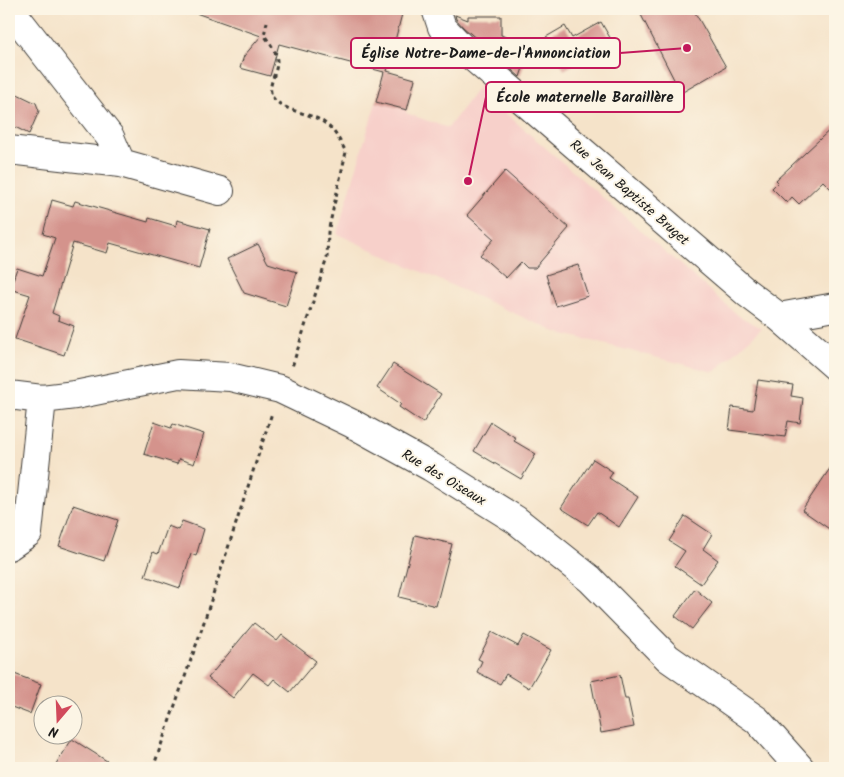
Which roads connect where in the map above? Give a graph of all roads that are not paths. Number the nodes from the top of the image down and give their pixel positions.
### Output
1 (12, 9) edge
2 (436, 9) edge
3 (9, 150) edge
4 (121, 163) junction
5 (220, 191) dead end
6 (835, 307) edge
7 (779, 317) junction
8 (835, 366) edge
9 (9, 395) edge
10 (42, 399) junction
11 (9, 546) edge
12 (800, 768) edge

1 - 4 street
2 - 7 street, Rue Jean Baptiste Bruget
3 - 4 street
4 - 5 street
6 - 7 street
7 - 8 street, Rue Jean Baptiste Bruget
9 - 10 street, Rue des Oiseaux
10 - 11 street
10 - 12 street, Rue des Oiseaux

